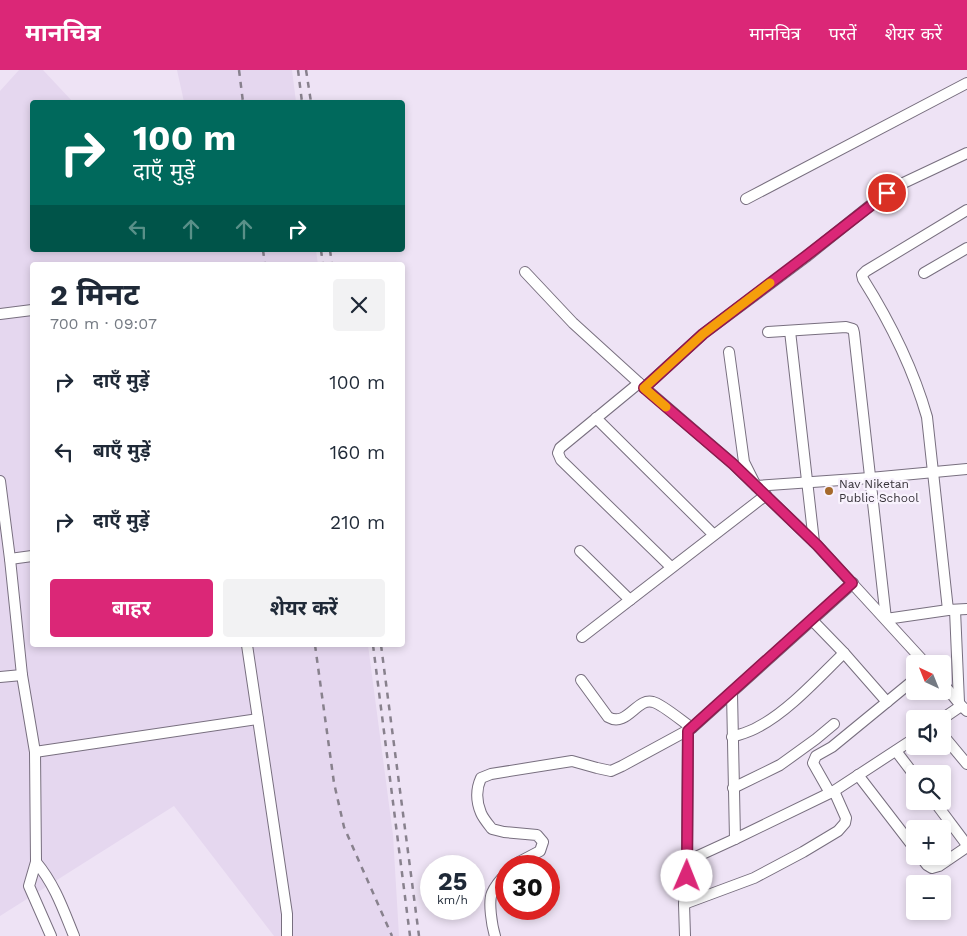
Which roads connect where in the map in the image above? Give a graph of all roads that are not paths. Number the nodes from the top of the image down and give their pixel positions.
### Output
1 (967, 83) edge
2 (967, 153) edge
3 (746, 198) dead end
4 (967, 210) edge
5 (967, 248) edge
6 (525, 272) dead end
7 (924, 273) dead end
8 (30, 310) edge
9 (0, 314) edge
10 (790, 331) junction
11 (768, 332) dead end
12 (729, 352) dead end
13 (641, 386) junction
14 (596, 418) junction
15 (967, 469) edge
16 (933, 471) junction
17 (870, 478) junction
18 (0, 481) edge
19 (808, 482) junction
20 (756, 486) junction
21 (766, 495) junction
22 (714, 534) junction
23 (814, 542) junction
24 (580, 551) dead end
25 (30, 556) edge
26 (10, 559) junction
27 (671, 567) junction
28 (852, 583) junction
29 (630, 600) junction
30 (967, 609) edge
31 (951, 610) junction
32 (886, 619) junction
33 (812, 620) junction
34 (582, 637) dead end
35 (246, 647) edge
36 (844, 653) junction
37 (918, 655) edge
38 (22, 675) junction
39 (0, 677) edge
40 (581, 680) dead end
41 (906, 686) edge
42 (732, 692) junction
43 (951, 693) edge
44 (887, 702) junction
45 (962, 706) edge
46 (951, 713) edge
47 (258, 719) junction
48 (834, 724) dead end
49 (690, 729) junction
50 (732, 737) junction
51 (906, 744) edge
52 (951, 745) edge
53 (896, 751) junction
54 (35, 752) junction
55 (967, 764) edge
56 (907, 765) edge
57 (858, 775) junction
58 (733, 788) junction
59 (832, 792) junction
60 (941, 810) edge
61 (906, 837) edge
62 (735, 839) junction
63 (967, 846) edge
64 (532, 855) edge
65 (951, 857) edge
66 (688, 861) junction
67 (36, 862) junction
68 (927, 865) edge
69 (940, 865) edge
70 (495, 888) edge
71 (684, 904) junction
72 (51, 936) edge
73 (74, 936) edge
74 (287, 936) edge
75 (494, 936) edge
76 (685, 936) edge

1 - 3 street
2 - 13 street
4 - 16 street
5 - 7 street
6 - 13 street
8 - 9 street
10 - 11 street
10 - 17 street
10 - 19 street
12 - 20 street
13 - 14 street
13 - 20 street
14 - 22 street
14 - 27 street
15 - 16 street
16 - 17 street
16 - 31 street
17 - 19 street
17 - 32 street
18 - 26 street
19 - 20 street
19 - 23 street
20 - 21 street
21 - 22 street
21 - 23 street
22 - 27 street
23 - 28 street
24 - 29 street
25 - 26 street
26 - 38 street
27 - 29 street
28 - 32 street
28 - 33 street
29 - 34 street
30 - 31 street
31 - 32 street
31 - 45 street
32 - 37 street
33 - 36 street
33 - 42 street
35 - 47 street
36 - 44 street
36 - 50 street
38 - 39 street
38 - 54 street
40 - 49 street
41 - 44 street
42 - 49 street
42 - 50 street
43 - 45 street
44 - 59 street
45 - 46 street
47 - 54 street
47 - 74 street
48 - 58 street
49 - 64 street
49 - 66 street
50 - 58 street
51 - 53 street
52 - 55 street
53 - 56 street
53 - 57 street
54 - 67 street
57 - 59 street
57 - 61 street
58 - 62 street
59 - 62 street
59 - 71 street
60 - 63 street
62 - 66 street
63 - 65 street
66 - 71 street
67 - 72 street
67 - 73 street
68 - 69 street
70 - 75 street
71 - 76 street

